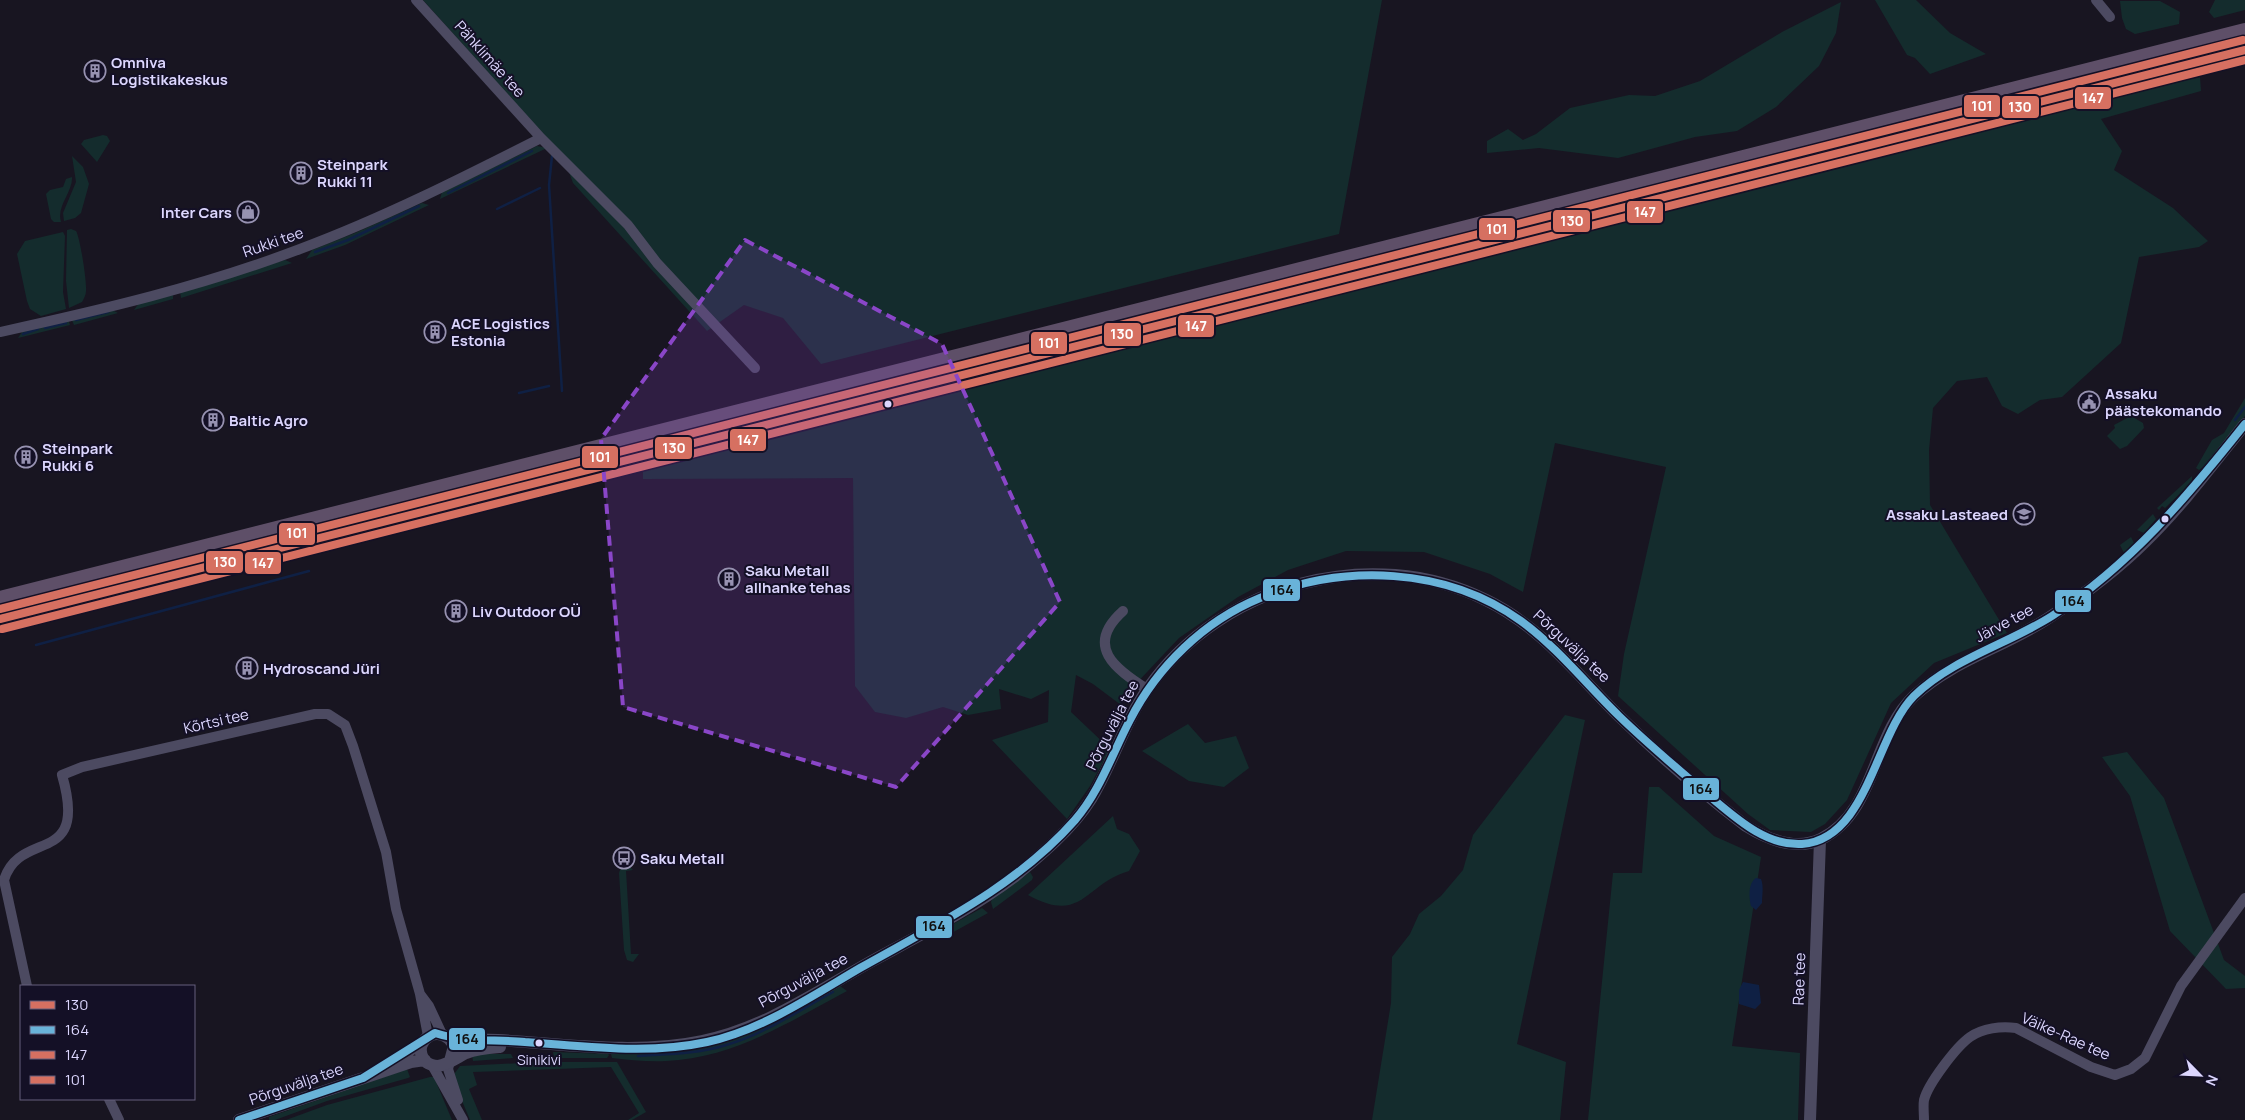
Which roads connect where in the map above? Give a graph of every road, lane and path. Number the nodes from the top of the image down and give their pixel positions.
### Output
1 (416, 0) edge
2 (2096, 0) edge
3 (2110, 17) dead end
4 (2245, 31) edge
5 (2245, 50) edge
6 (541, 138) junction
7 (0, 332) edge
8 (756, 368) dead end
9 (2245, 424) edge
10 (0, 599) edge
11 (1124, 611) dead end
12 (0, 619) edge
13 (1147, 689) junction
14 (1820, 840) junction
15 (2245, 898) edge
16 (27, 985) edge
17 (420, 994) junction
18 (446, 1037) junction
19 (425, 1040) junction
20 (538, 1044) junction
21 (450, 1060) junction
22 (428, 1063) junction
23 (363, 1078) junction
24 (109, 1100) edge
25 (119, 1120) edge
26 (239, 1120) edge
27 (464, 1120) edge
28 (1810, 1120) edge
29 (1924, 1120) edge

1 - 6 street, Pähklimäe tee
2 - 3 street
4 - 10 highway
5 - 12 highway
6 - 7 street, Rukki tee
6 - 8 street, Pähklimäe tee
9 - 14 street, Järve tee
11 - 13 street
13 - 14 street, Põrguvälja tee
13 - 20 street, Põrguvälja tee
14 - 28 street, Rae tee
15 - 29 street, Väike-Rae tee
16 - 17 street, Kõrtsi tee
17 - 18 street, Kõrtsi tee
17 - 19 street, Kõrtsi tee
18 - 19 street
18 - 20 street, Põrguvälja tee
18 - 21 street
19 - 22 street
19 - 23 street, Põrguvälja tee
20 - 21 street, Põrguvälja tee
21 - 22 street
21 - 27 street
22 - 23 street, Põrguvälja tee
22 - 27 street
23 - 26 street, Põrguvälja tee
24 - 25 street

